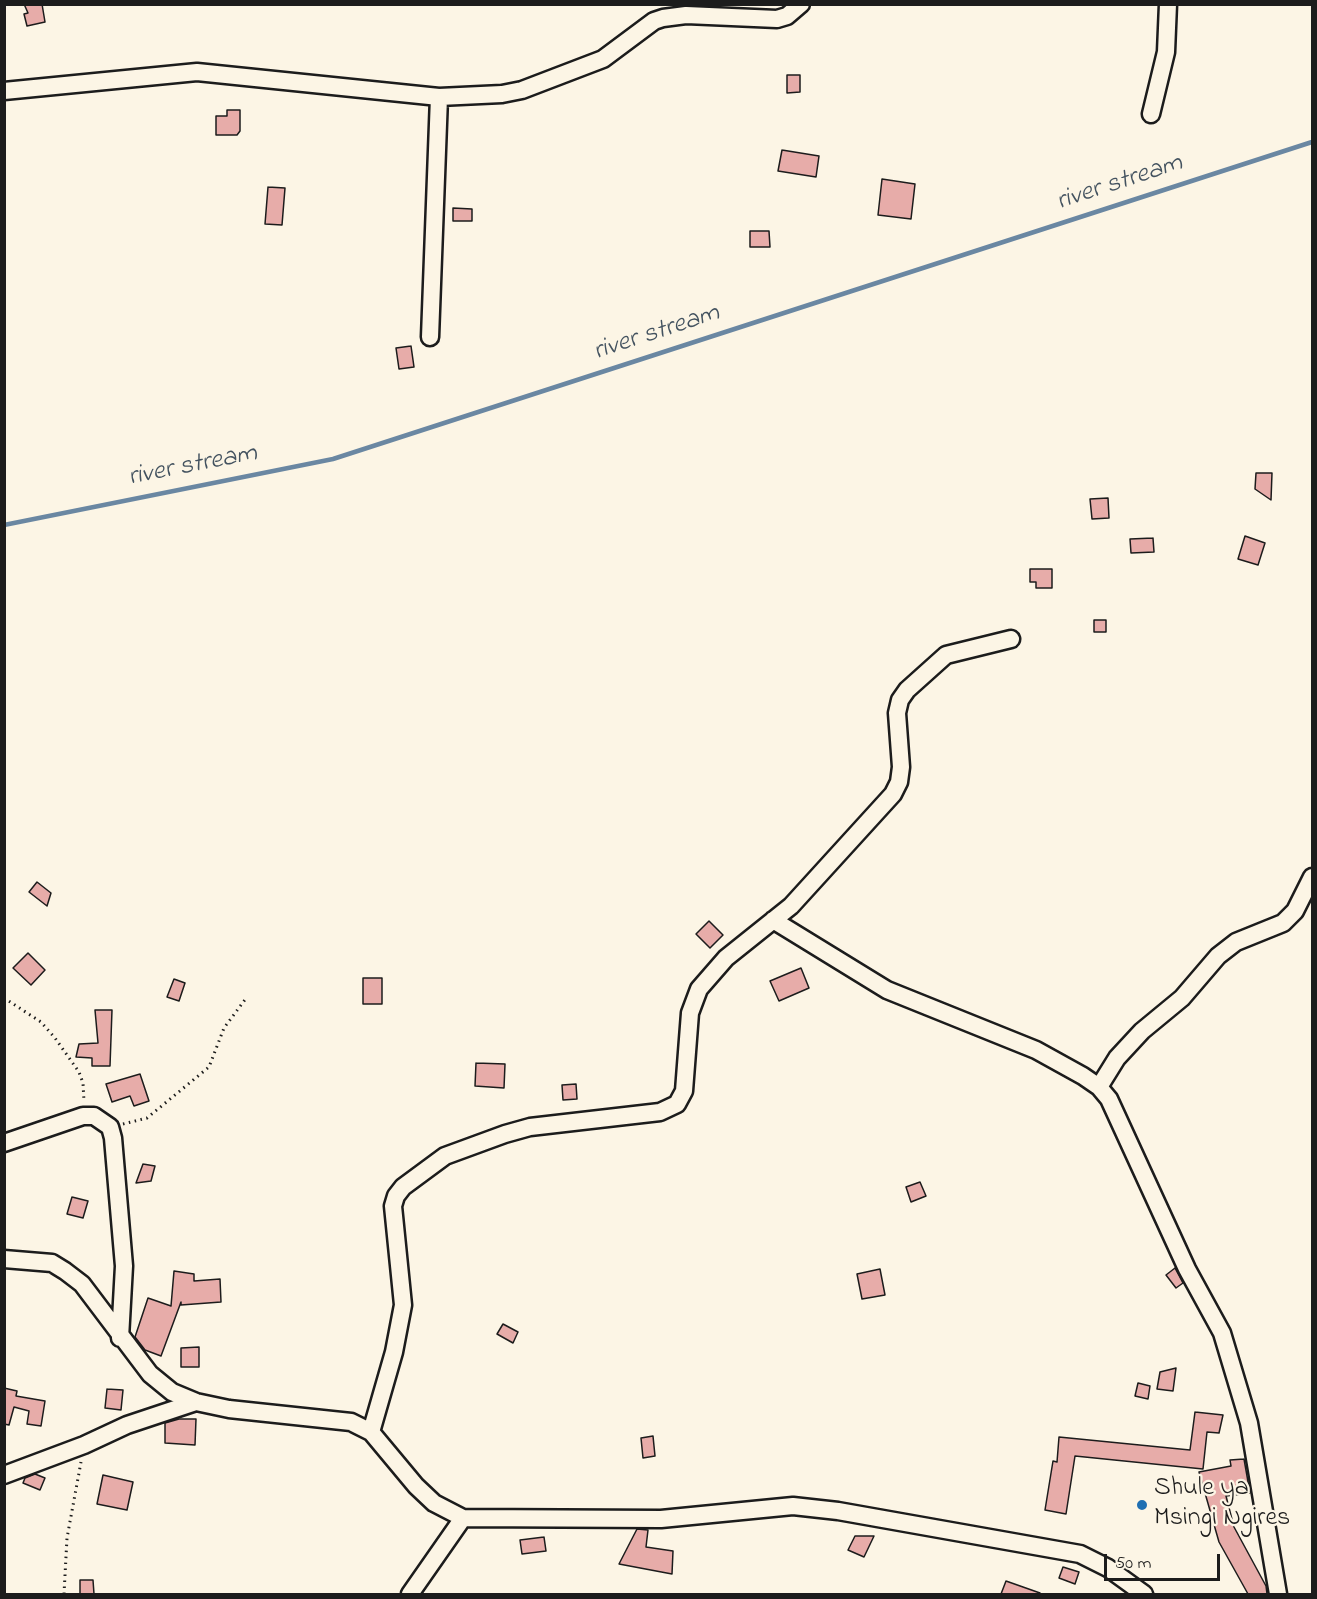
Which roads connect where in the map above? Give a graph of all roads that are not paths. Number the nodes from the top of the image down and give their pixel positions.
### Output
1 (801, 4) edge
2 (1168, 4) edge
3 (4, 91) edge
4 (439, 97) junction
5 (1151, 114) dead end
6 (430, 337) dead end
7 (1011, 639) dead end
8 (1312, 876) edge
9 (773, 920) junction
10 (1099, 1087) junction
11 (4, 1143) edge
12 (4, 1259) edge
13 (120, 1338) junction
14 (196, 1402) junction
15 (371, 1432) junction
16 (4, 1475) edge
17 (463, 1518) junction
18 (410, 1594) edge
19 (1144, 1594) edge
20 (1278, 1594) edge

1 - 4 street
2 - 5 street
3 - 4 street
4 - 6 street
7 - 9 street
8 - 10 street
9 - 10 street
9 - 15 street
10 - 20 street
11 - 13 street
12 - 13 street
13 - 14 street
14 - 15 street
14 - 16 street
15 - 17 street
17 - 18 street
17 - 19 street

